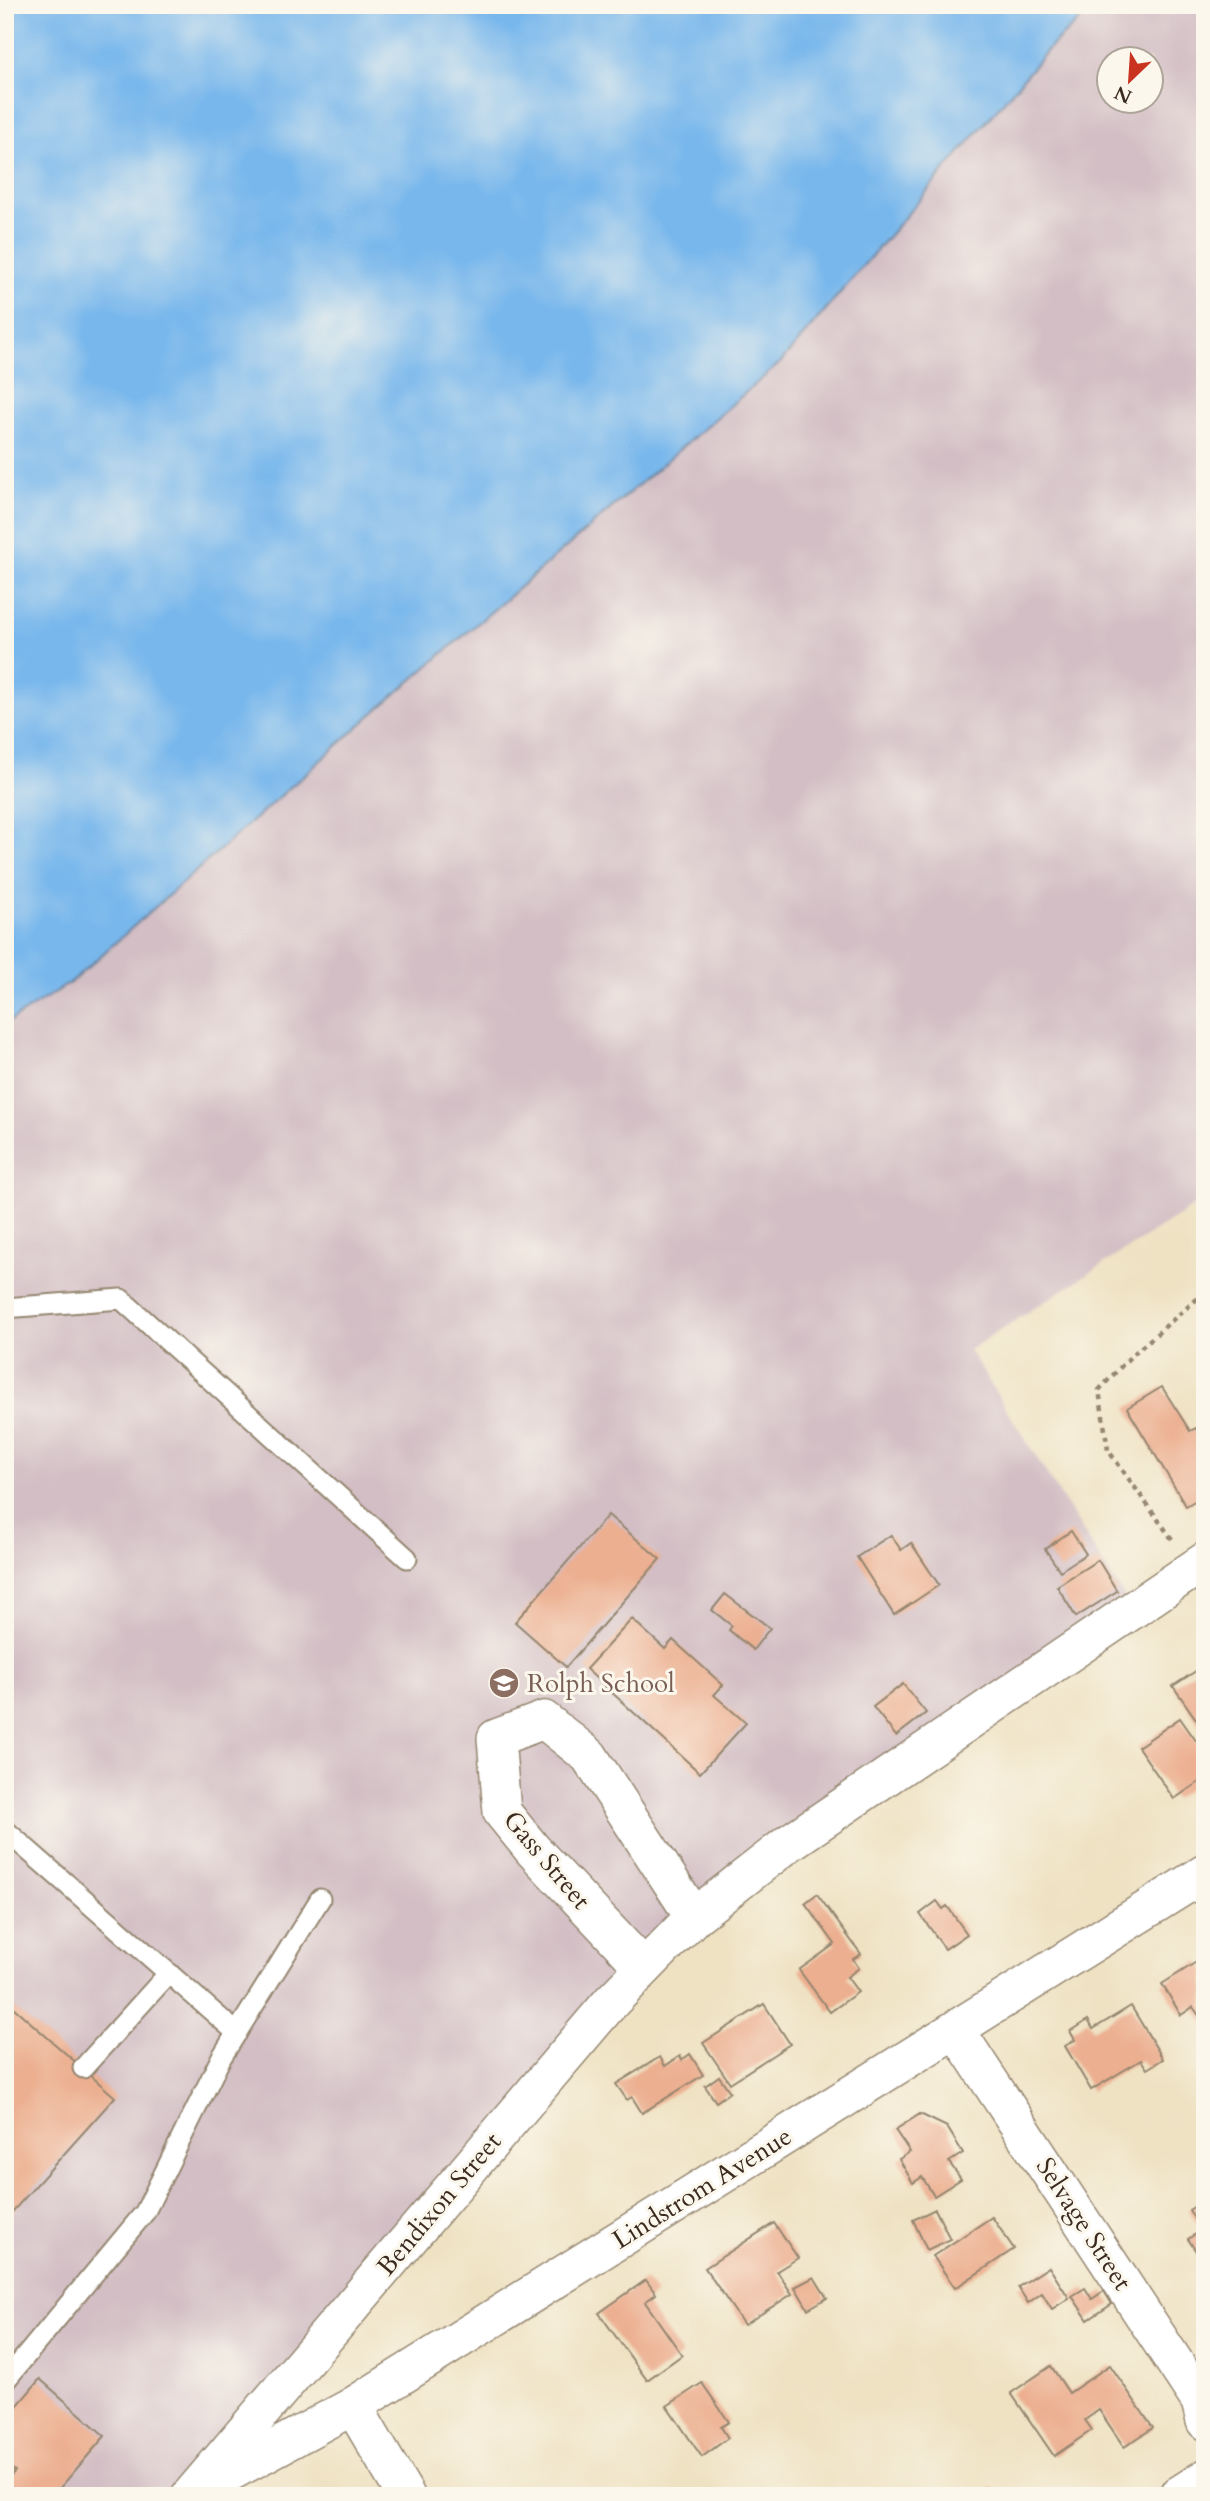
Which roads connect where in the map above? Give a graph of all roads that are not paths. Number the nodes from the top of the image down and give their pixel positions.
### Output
1 (5, 1308) edge
2 (407, 1558) dead end
3 (1199, 1565) edge
4 (5, 1830) edge
5 (1205, 1873) edge
6 (320, 1899) dead end
7 (694, 1917) junction
8 (644, 1968) junction
9 (169, 1973) junction
10 (956, 2030) junction
11 (237, 2033) junction
12 (83, 2068) dead end
13 (5, 2381) edge
14 (353, 2406) junction
15 (1205, 2421) edge
16 (1205, 2478) edge
17 (192, 2494) edge
18 (406, 2496) edge
19 (1177, 2496) edge

1 - 2 lane
3 - 7 street, Bendixon Street
4 - 9 lane
5 - 10 street, Lindstrom Avenue
6 - 11 lane
7 - 8 street, Bendixon Street
7 - 8 street, Gass Street
8 - 17 street, Bendixon Street
9 - 11 lane
9 - 12 lane
10 - 14 street, Lindstrom Avenue
10 - 15 street, Selvage Street
11 - 13 lane
14 - 17 street, Lindstrom Avenue
14 - 18 street
16 - 19 street

